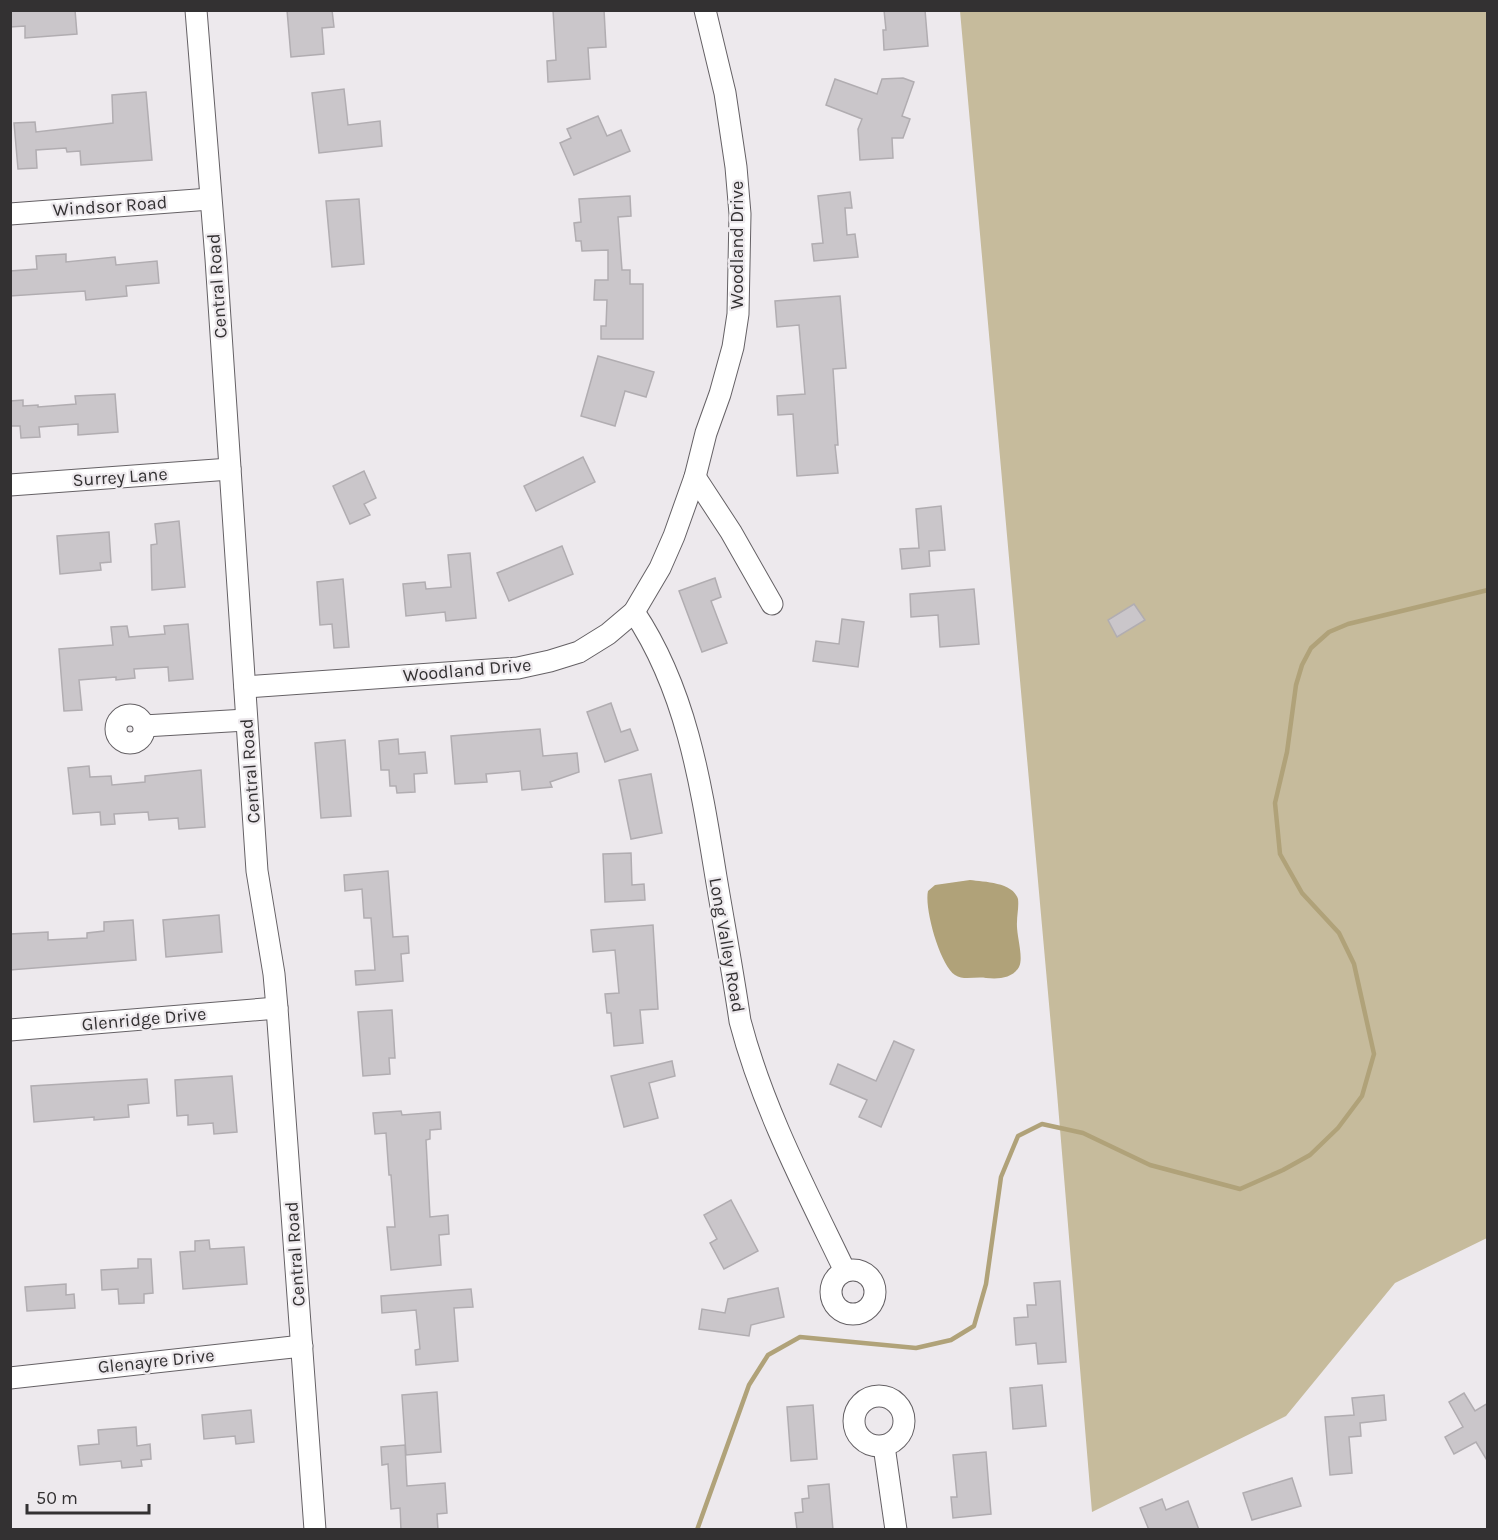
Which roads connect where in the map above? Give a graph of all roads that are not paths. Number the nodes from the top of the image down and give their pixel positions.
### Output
1 (196, 10) edge
2 (705, 10) edge
3 (210, 199) junction
4 (10, 214) edge
5 (230, 469) junction
6 (695, 477) junction
7 (10, 485) edge
8 (772, 604) dead end
9 (634, 612) junction
10 (245, 687) junction
11 (246, 720) junction
12 (144, 726) dead end
13 (277, 1008) junction
14 (10, 1030) edge
15 (845, 1271) dead end
16 (302, 1346) junction
17 (10, 1378) edge
18 (884, 1446) dead end
19 (315, 1530) edge
20 (896, 1530) edge

1 - 3 street, Central Road
2 - 6 street, Woodland Drive
3 - 4 street, Windsor Road
3 - 5 street, Central Road
5 - 7 street, Surrey Lane
5 - 10 street, Central Road
6 - 8 street
6 - 9 street, Woodland Drive
9 - 10 street, Woodland Drive
9 - 15 street, Long Valley Road
10 - 11 street, Central Road
11 - 12 street
11 - 13 street, Central Road
13 - 14 street, Glenridge Drive
13 - 16 street, Central Road
16 - 17 street, Glenayre Drive
16 - 19 street, Central Road
18 - 20 street

